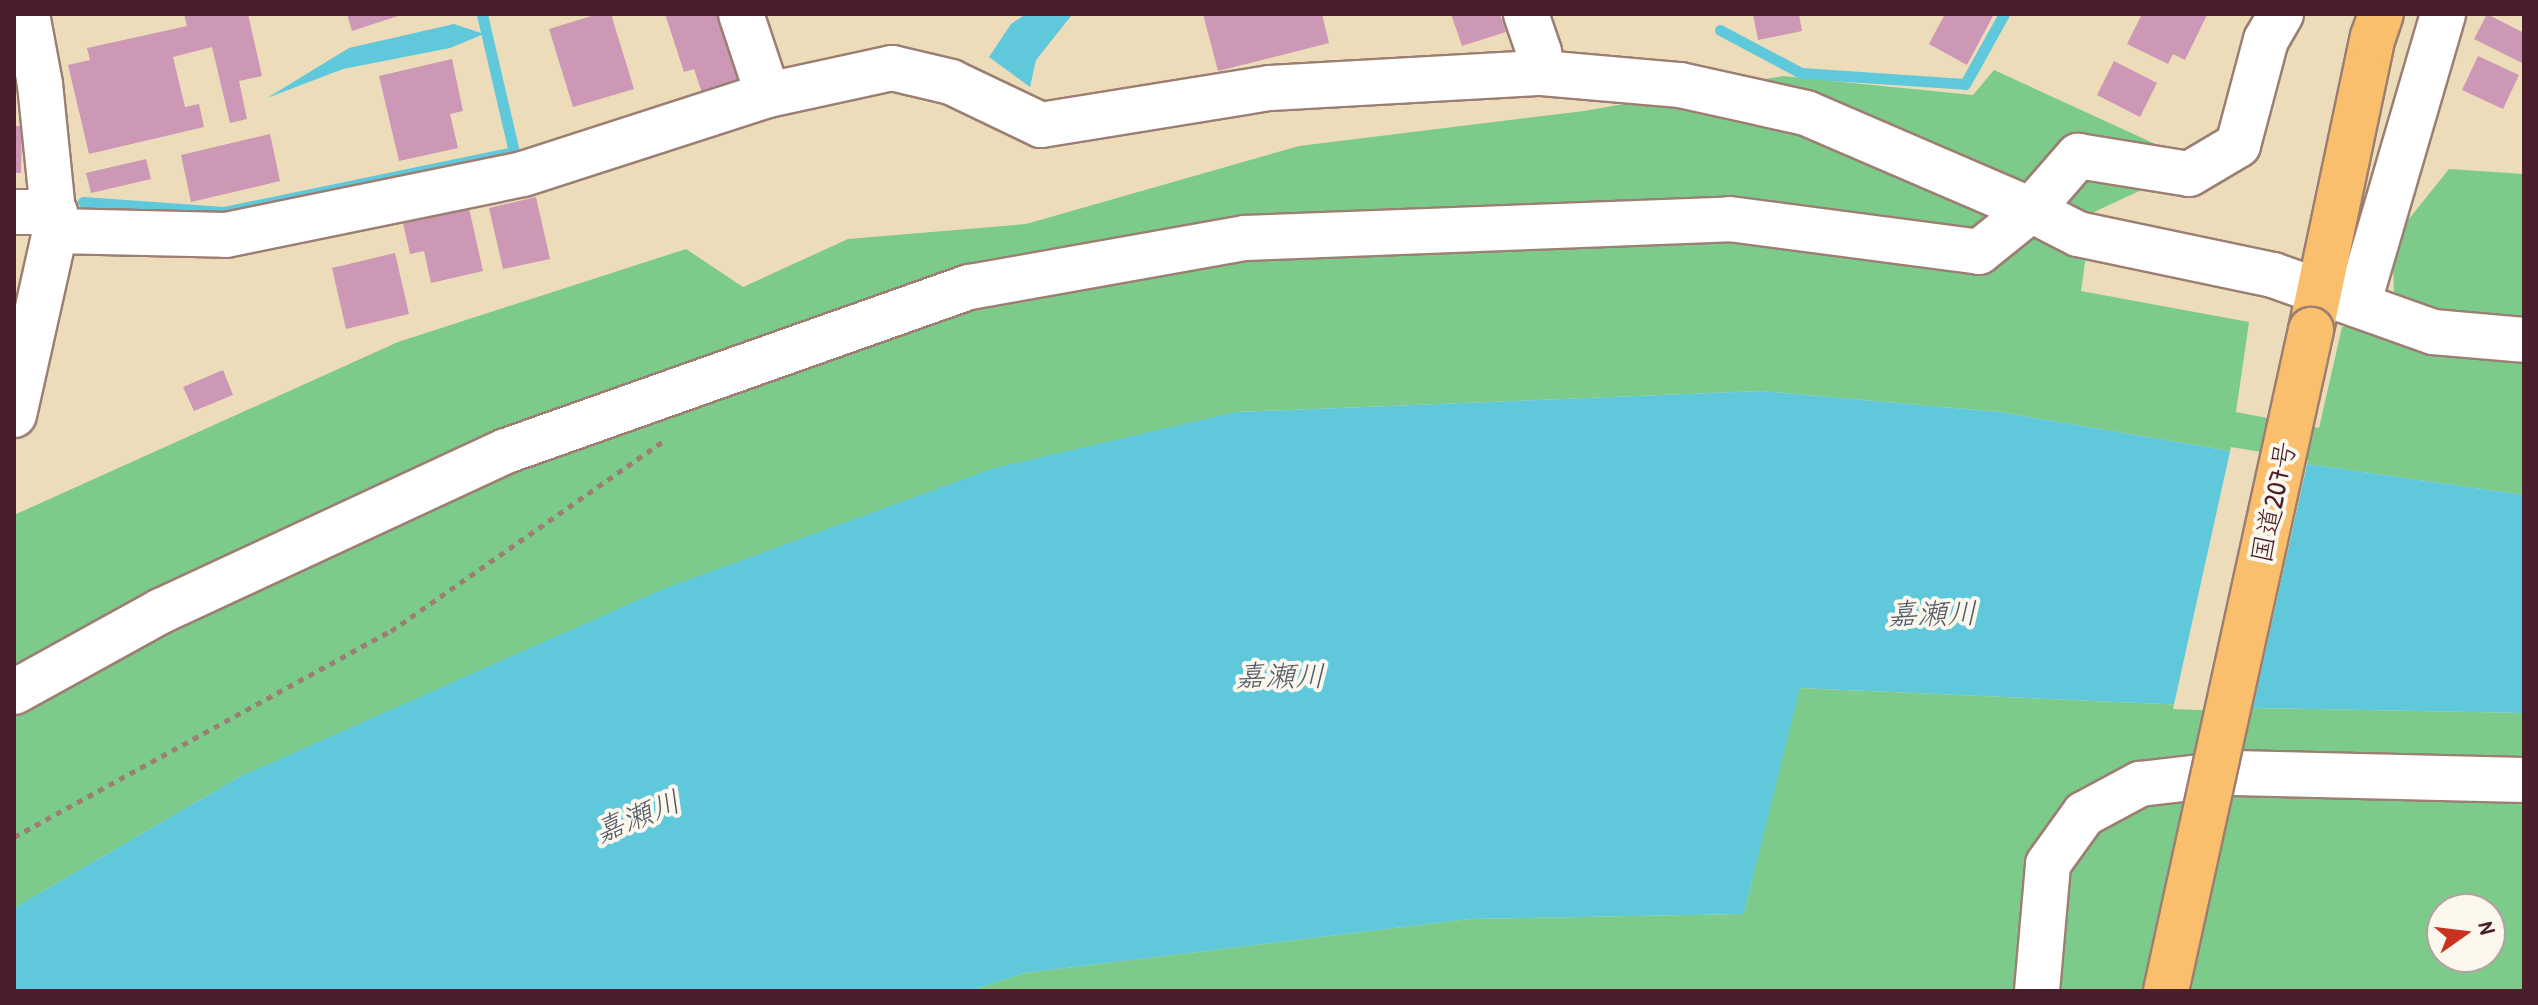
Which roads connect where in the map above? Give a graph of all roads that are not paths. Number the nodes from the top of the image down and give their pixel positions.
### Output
1 (27, 14) edge
2 (741, 14) edge
3 (1526, 14) edge
4 (2281, 14) edge
5 (2381, 14) edge
6 (2443, 14) edge
7 (1542, 73) junction
8 (768, 95) junction
9 (2031, 210) junction
10 (41, 218) edge
11 (2330, 309) junction
12 (2524, 340) edge
13 (14, 415) edge
14 (14, 692) edge
15 (2524, 780) edge
16 (2037, 991) edge
17 (2166, 991) edge

1 - 10 street
2 - 8 street
3 - 7 street
4 - 9 street
5 - 11 highway, 国道207号
6 - 11 street
7 - 8 street
7 - 9 street
8 - 10 street
9 - 11 street
9 - 14 street
10 - 13 street
11 - 12 street
11 - 17 highway, 国道207号, bridge
15 - 16 street

